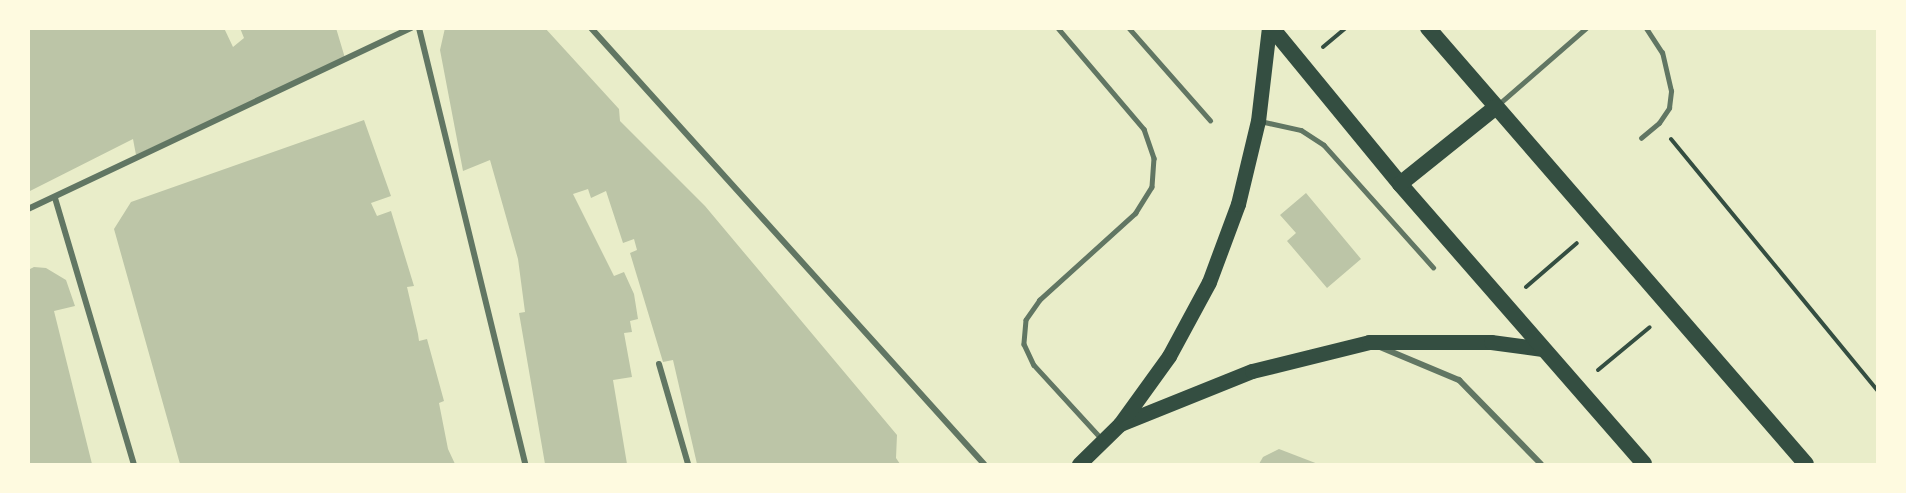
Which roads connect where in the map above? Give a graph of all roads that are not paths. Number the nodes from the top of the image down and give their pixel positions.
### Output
1 (411, 28) edge
2 (419, 28) edge
3 (591, 28) edge
4 (1058, 28) edge
5 (1129, 28) edge
6 (1270, 28) edge
7 (1428, 28) edge
8 (1586, 28) edge
9 (1646, 28) edge
10 (1496, 107) junction
11 (1210, 120) dead end
12 (1258, 120) junction
13 (1641, 138) dead end
14 (1400, 184) junction
15 (55, 198) junction
16 (28, 209) edge
17 (1433, 267) dead end
18 (1369, 342) junction
19 (1543, 349) junction
20 (659, 364) dead end
21 (1120, 424) junction
22 (1103, 441) junction
23 (134, 465) edge
24 (525, 465) edge
25 (688, 465) edge
26 (984, 465) edge
27 (1079, 465) edge
28 (1540, 465) edge
29 (1644, 465) edge
30 (1806, 465) edge

1 - 15 street
2 - 24 street
3 - 26 street
4 - 22 lane
5 - 11 lane
6 - 12 main road
6 - 14 highway
7 - 10 highway
8 - 10 lane
9 - 13 lane
10 - 14 highway
10 - 30 highway
12 - 17 lane
12 - 21 main road
14 - 19 highway
15 - 16 street
15 - 23 street
18 - 19 main road
18 - 21 main road
18 - 28 street
19 - 29 highway
20 - 25 street
21 - 22 main road
22 - 27 main road

